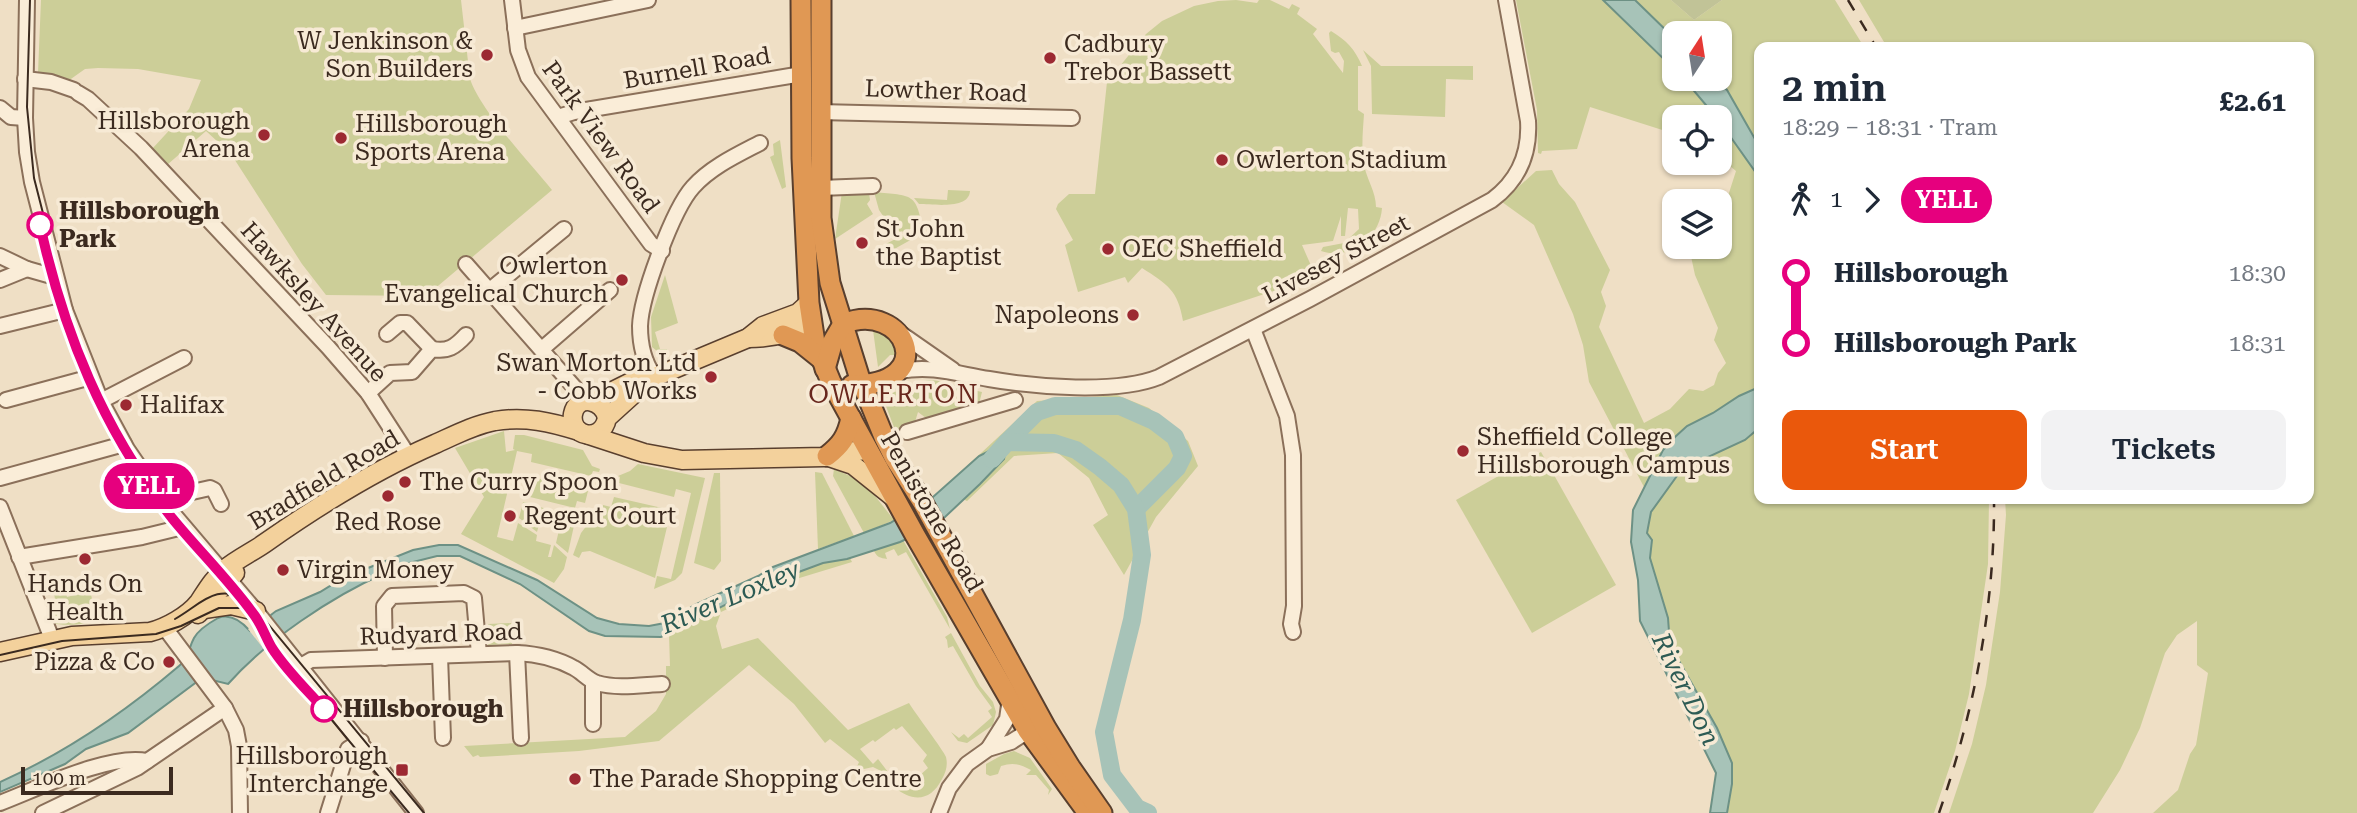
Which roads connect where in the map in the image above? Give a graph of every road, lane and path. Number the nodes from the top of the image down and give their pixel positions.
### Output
1 (27, 0) edge
2 (512, 0) edge
3 (648, 0) edge
4 (801, 0) edge
5 (821, 0) edge
6 (1506, 0) edge
7 (515, 28) junction
8 (802, 74) junction
9 (25, 79) junction
10 (98, 87) dead end
11 (80, 94) junction
12 (0, 108) edge
13 (819, 112) junction
14 (558, 117) junction
15 (25, 118) junction
16 (1072, 118) dead end
17 (760, 143) dead end
18 (873, 186) dead end
19 (820, 188) junction
20 (564, 229) dead end
21 (662, 251) junction
22 (0, 256) edge
23 (826, 262) junction
24 (466, 264) dead end
25 (27, 269) junction
26 (55, 277) junction
27 (0, 280) edge
28 (490, 290) junction
29 (610, 290) dead end
30 (65, 310) junction
31 (810, 313) junction
32 (843, 324) junction
33 (0, 326) edge
34 (1253, 328) junction
35 (897, 331) junction
36 (387, 334) dead end
37 (466, 335) dead end
38 (783, 335) junction
39 (748, 338) junction
40 (432, 349) junction
41 (542, 349) junction
42 (184, 358) dead end
43 (825, 370) junction
44 (953, 370) junction
45 (900, 371) junction
46 (91, 377) junction
47 (652, 378) junction
48 (992, 380) junction
49 (862, 385) junction
50 (368, 393) junction
51 (6, 400) dead end
52 (1015, 400) dead end
53 (101, 401) junction
54 (584, 404) junction
55 (993, 407) junction
56 (851, 418) junction
57 (544, 420) junction
58 (606, 421) junction
59 (907, 432) dead end
60 (584, 433) junction
61 (124, 444) junction
62 (621, 444) junction
63 (868, 450) junction
64 (408, 455) junction
65 (827, 456) junction
66 (895, 458) junction
67 (0, 478) edge
68 (894, 497) junction
69 (161, 499) junction
70 (221, 504) dead end
71 (0, 507) edge
72 (183, 527) junction
73 (19, 557) junction
74 (223, 581) junction
75 (243, 597) joint
76 (201, 606) junction
77 (258, 614) junction
78 (171, 624) junction
79 (1293, 632) dead end
80 (52, 639) junction
81 (0, 652) edge
82 (517, 653) junction
83 (479, 654) junction
84 (440, 656) junction
85 (385, 658) junction
86 (299, 667) junction
87 (593, 682) junction
88 (662, 684) dead end
89 (1017, 694) junction
90 (225, 708) junction
91 (593, 724) dead end
92 (1028, 731) junction
93 (443, 737) dead end
94 (521, 738) dead end
95 (361, 741) junction
96 (988, 749) junction
97 (147, 761) junction
98 (0, 803) edge
99 (43, 813) edge
100 (240, 813) edge
101 (328, 813) edge
102 (416, 813) edge
103 (939, 813) edge
104 (1088, 813) edge
105 (1102, 813) edge

1 - 9 street
2 - 7 street, Park View Road
3 - 7 street
4 - 8 highway, Penistone Road
5 - 13 highway, Penistone Road
6 - 34 street, Livesey Street
7 - 14 street, Park View Road
8 - 14 street, Burnell Road
8 - 31 highway, Penistone Road
9 - 11 street, Hawksley Avenue
9 - 15 street
10 - 11 street
11 - 50 street, Hawksley Avenue
12 - 15 street
13 - 16 street, Lowther Road
13 - 19 highway, Penistone Road
14 - 21 street, Park View Road
15 - 26 street
17 - 21 street
18 - 19 street
19 - 23 highway, Penistone Road
20 - 28 street
21 - 47 street
22 - 25 street
23 - 31 highway
23 - 32 highway, Penistone Road
24 - 28 street
25 - 26 street
25 - 27 street
26 - 30 street
28 - 41 street
29 - 41 street
30 - 33 street
30 - 46 street
31 - 38 main road
31 - 39 main road
31 - 43 highway, Penistone Road
32 - 35 highway
32 - 43 highway
32 - 49 highway, Penistone Road
34 - 48 street, Livesey Street
34 - 79 street
35 - 44 street, Livesey Street
35 - 45 highway
36 - 40 street
37 - 40 street
38 - 39 main road
38 - 43 highway
39 - 47 main road, Bradfield Road
40 - 50 street
41 - 54 street
42 - 53 street
43 - 49 highway
43 - 56 highway, Penistone Road
44 - 45 street, Livesey Street
44 - 48 street, Livesey Street
45 - 49 highway
46 - 51 street
46 - 53 street
47 - 54 main road, Bradfield Road
47 - 58 main road
48 - 55 street
49 - 66 highway, Penistone Road
50 - 64 street, Hawksley Avenue
52 - 55 street
53 - 61 street
54 - 57 main road, Bradfield Road
54 - 58 main road
54 - 60 main road
55 - 59 street
56 - 63 highway, Penistone Road
56 - 65 highway
57 - 60 main road, Bradfield Road
57 - 64 main road, Bradfield Road
58 - 60 main road
58 - 62 main road
60 - 62 main road, Bradfield Road
61 - 67 street
61 - 69 street
62 - 65 main road, Bradfield Road
63 - 65 main road, Bradfield Road
63 - 66 highway
63 - 68 highway, Penistone Road
64 - 74 main road, Bradfield Road
65 - 68 main road
66 - 89 highway, Penistone Road
68 - 89 highway, Penistone Road
69 - 70 street
69 - 72 street
71 - 73 street
72 - 73 street
72 - 74 street
73 - 80 street
74 - 75 main road
74 - 76 main road, Bradfield Road
75 - 77 street
76 - 77 main road
76 - 78 main road, Bradfield Road
77 - 86 street
78 - 80 main road
78 - 90 street
80 - 81 main road
82 - 83 street, Rudyard Road
82 - 87 street, Rudyard Road
82 - 94 street
83 - 84 street, Rudyard Road
83 - 85 street
84 - 85 street, Rudyard Road
84 - 93 street
85 - 86 street, Rudyard Road
86 - 95 street
87 - 88 street, Rudyard Road
87 - 91 street
89 - 92 highway
89 - 96 street
89 - 105 highway, Penistone Road
90 - 97 street
90 - 100 street
92 - 96 street
92 - 104 highway
95 - 101 street
95 - 102 street
96 - 103 street
97 - 98 street
97 - 99 street

